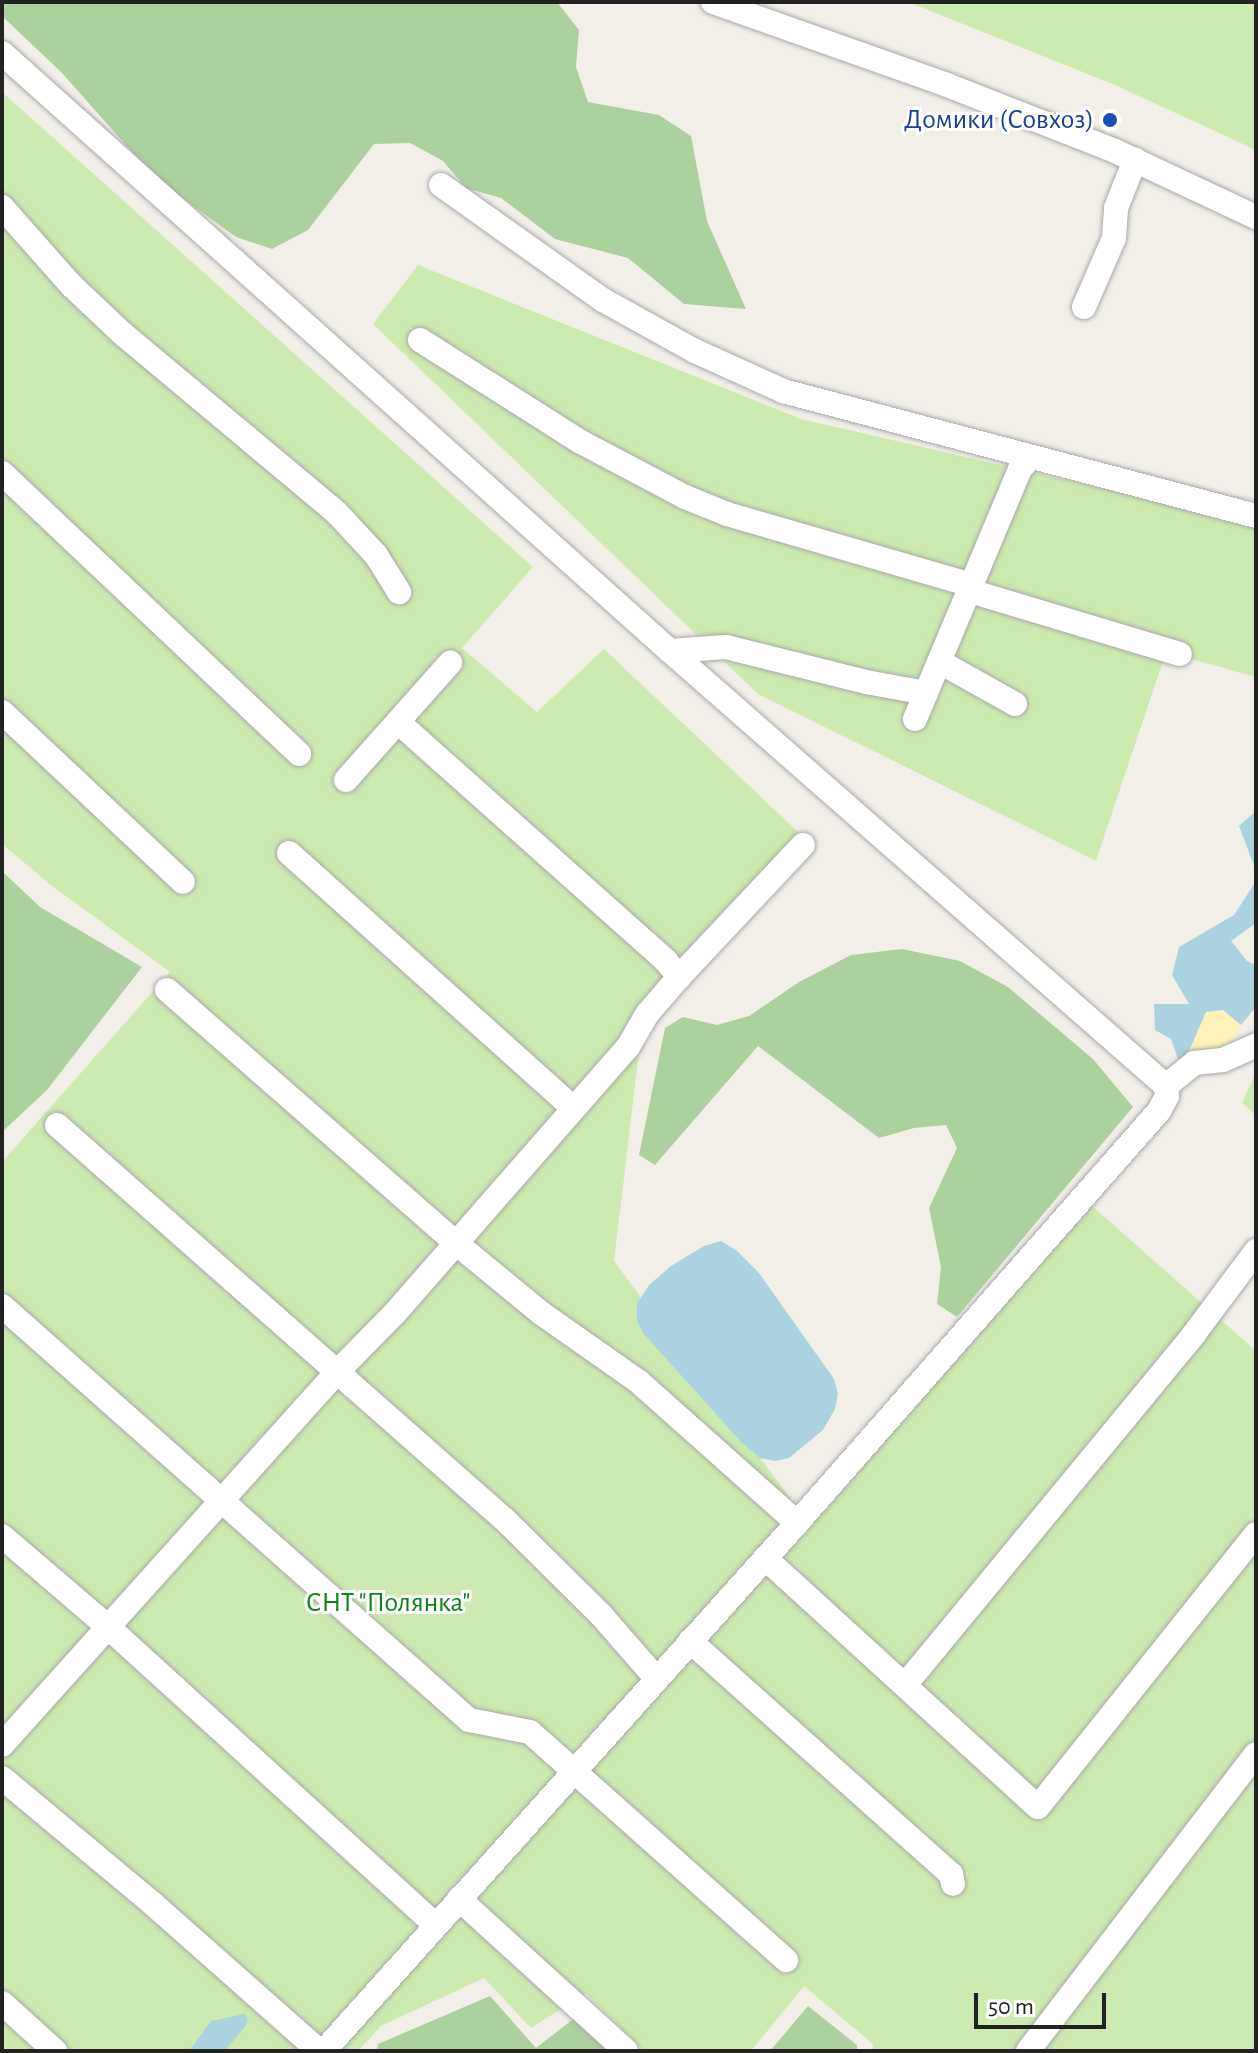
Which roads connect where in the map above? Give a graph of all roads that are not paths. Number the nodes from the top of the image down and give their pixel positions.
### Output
1 (713, 2) edge
2 (2, 53) edge
3 (1135, 160) junction
4 (441, 185) dead end
5 (2, 207) edge
6 (1256, 217) edge
7 (1084, 307) dead end
8 (420, 340) dead end
9 (1031, 457) junction
10 (2, 473) edge
11 (1256, 516) edge
12 (971, 588) junction
13 (399, 592) dead end
14 (670, 651) junction
15 (1180, 654) dead end
16 (940, 662) junction
17 (450, 663) dead end
18 (926, 693) junction
19 (1015, 704) dead end
20 (2, 712) edge
21 (915, 719) dead end
22 (398, 722) junction
23 (299, 754) dead end
24 (346, 780) dead end
25 (803, 845) dead end
26 (289, 853) dead end
27 (183, 882) dead end
28 (679, 977) junction
29 (167, 990) dead end
30 (1256, 1045) edge
31 (1166, 1086) junction
32 (573, 1108) junction
33 (57, 1125) dead end
34 (457, 1244) junction
35 (1256, 1251) edge
36 (2, 1306) edge
37 (338, 1371) junction
38 (222, 1501) junction
39 (797, 1523) junction
40 (1256, 1534) edge
41 (2, 1536) edge
42 (765, 1558) junction
43 (108, 1627) junction
44 (690, 1641) junction
45 (656, 1678) junction
46 (905, 1685) junction
47 (2, 1745) edge
48 (1256, 1754) edge
49 (573, 1770) junction
50 (2, 1778) edge
51 (953, 1884) dead end
52 (459, 1899) junction
53 (436, 1925) junction
54 (786, 1960) dead end
55 (2, 2003) edge
56 (55, 2051) edge
57 (322, 2051) edge
58 (626, 2051) edge
59 (1028, 2051) edge

1 - 3 street
2 - 14 street
3 - 6 street
3 - 7 street
4 - 9 street
5 - 13 street
8 - 12 street
9 - 11 street
9 - 12 street
10 - 23 street
12 - 15 street
12 - 16 street
14 - 18 street
14 - 31 street
16 - 18 street
16 - 19 street
17 - 22 street
18 - 21 street
20 - 27 street
22 - 24 street
22 - 28 street
25 - 28 street
26 - 32 street
28 - 32 street
29 - 34 street
30 - 31 street
31 - 39 street
32 - 34 street
33 - 37 street
34 - 37 street
34 - 39 street
35 - 46 street
36 - 38 street
37 - 38 street
37 - 45 street
38 - 43 street
38 - 49 street
39 - 42 street
40 - 46 street
41 - 43 street
42 - 44 street
42 - 46 street
43 - 47 street
43 - 53 street
44 - 45 street
44 - 51 street
45 - 49 street
48 - 59 street
49 - 52 street
49 - 54 street
50 - 57 street
52 - 53 street
52 - 58 street
53 - 57 street
55 - 56 street

